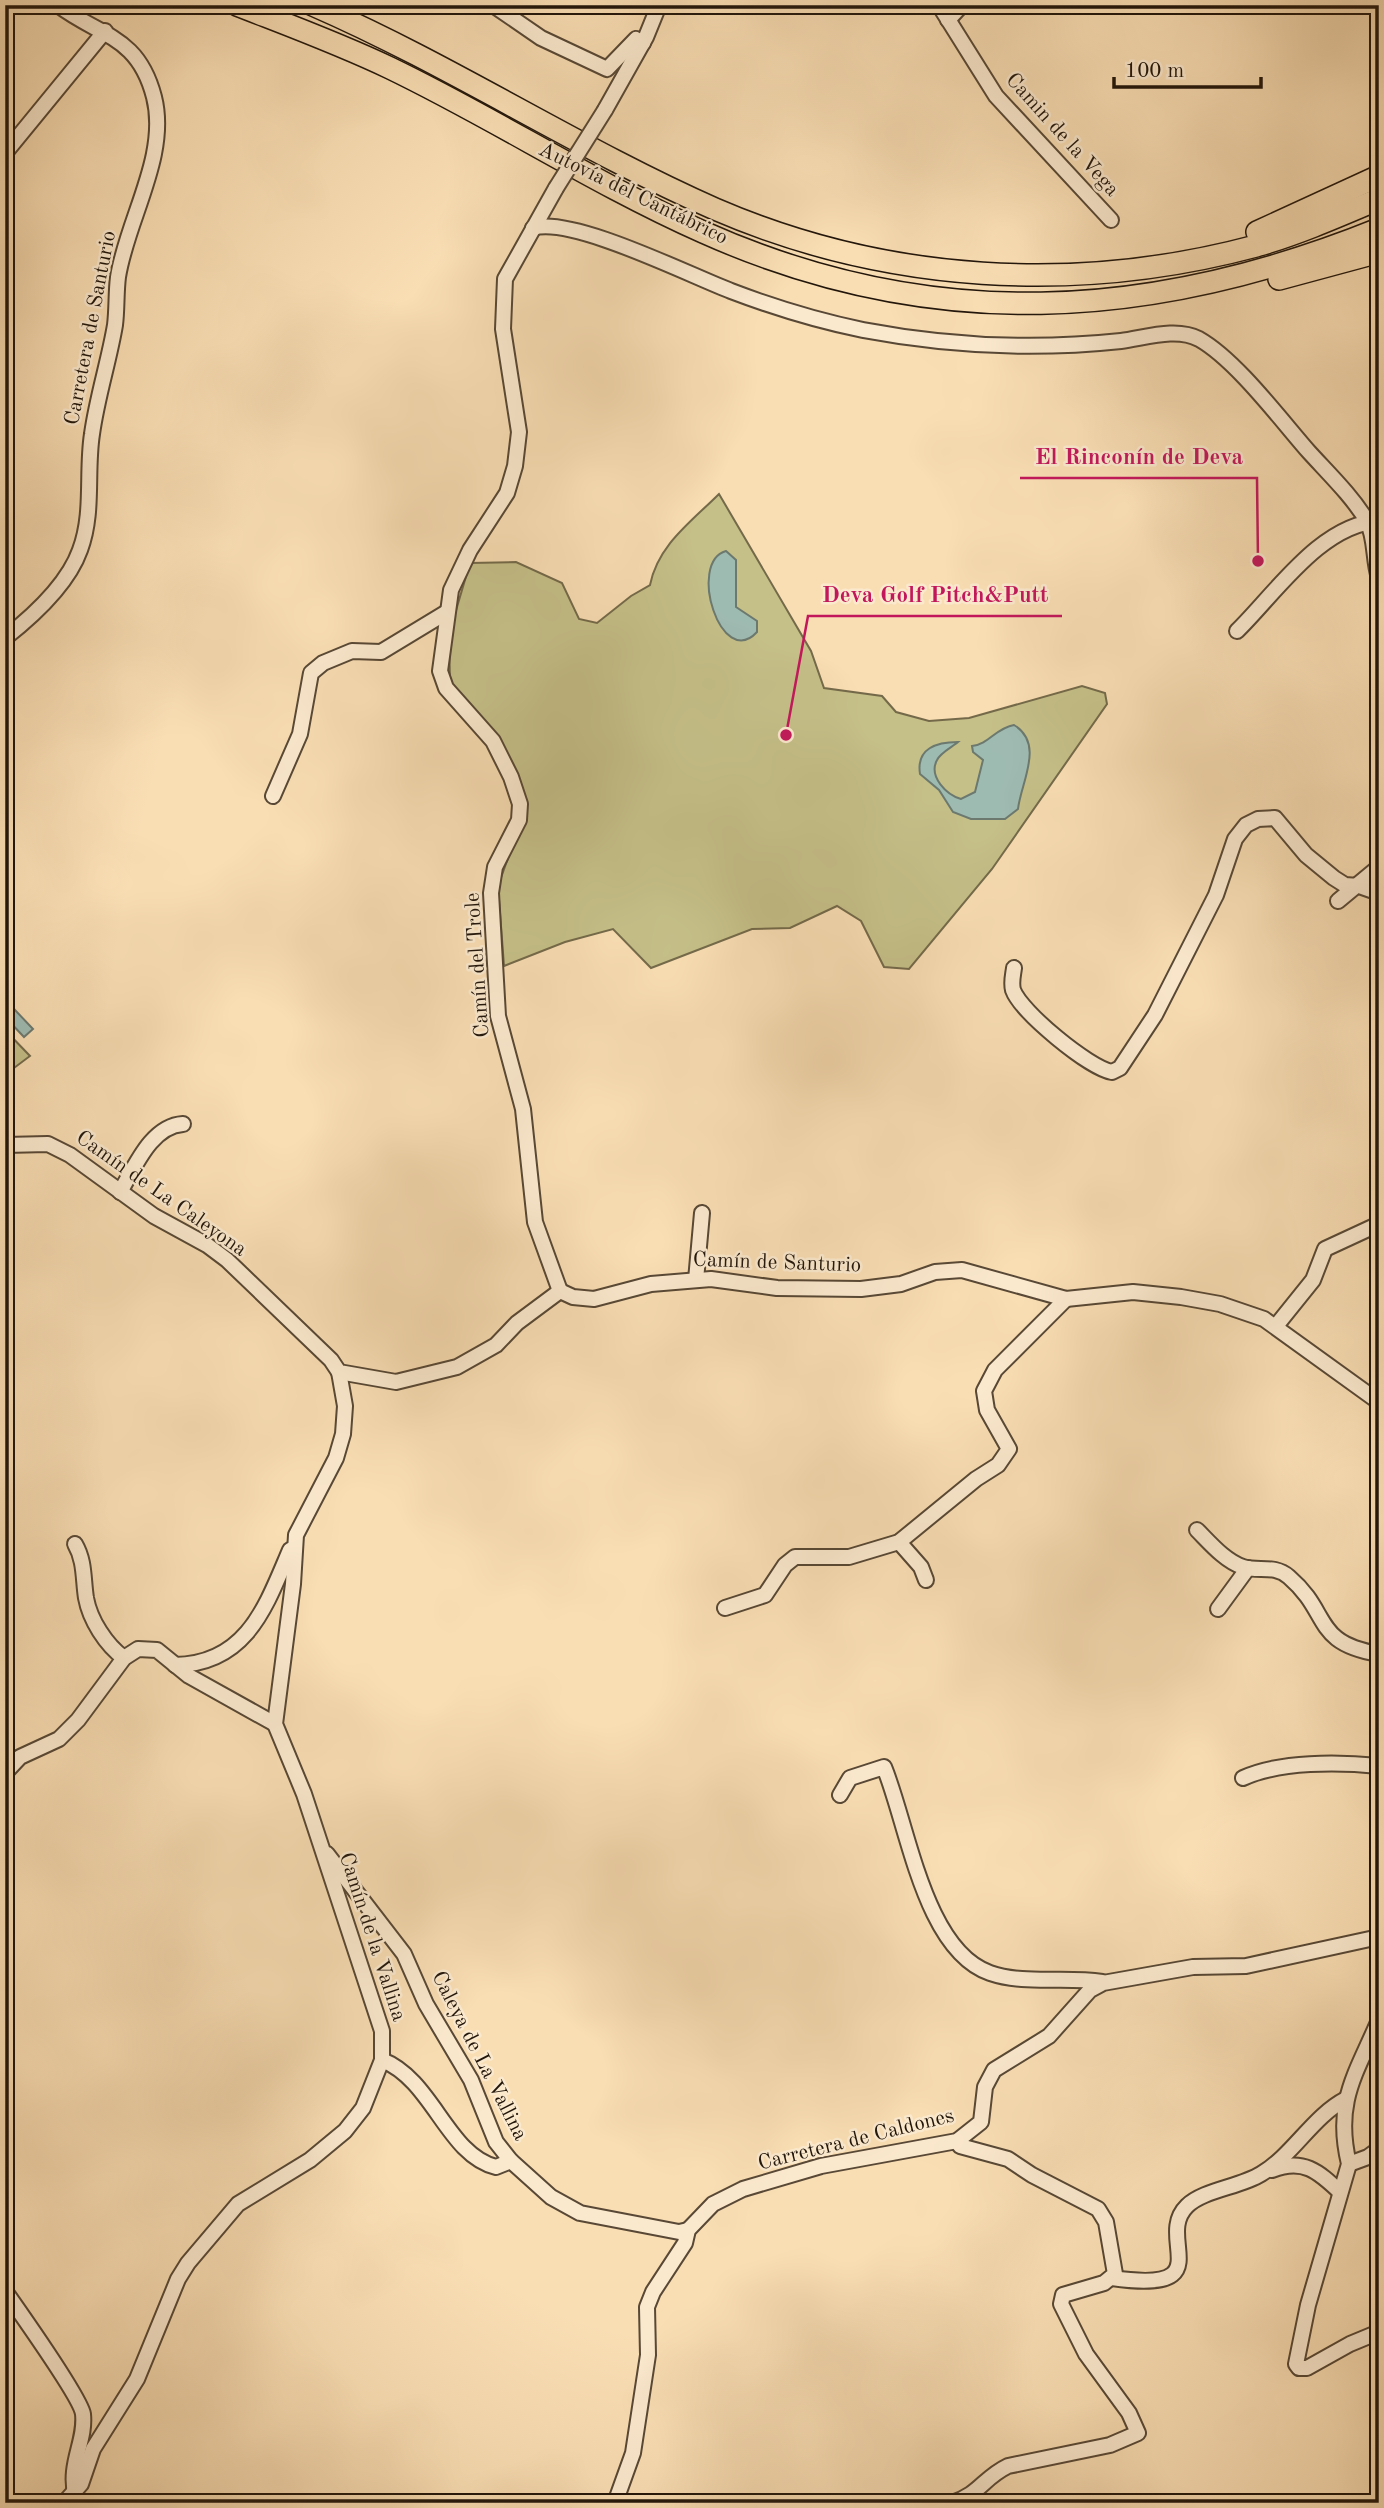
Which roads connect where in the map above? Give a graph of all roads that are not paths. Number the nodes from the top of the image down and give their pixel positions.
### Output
1 (58, 5) edge
2 (237, 5) edge
3 (313, 5) edge
4 (493, 5) edge
5 (659, 5) edge
6 (939, 5) edge
7 (962, 5) edge
8 (948, 20) junction
9 (105, 31) junction
10 (643, 43) junction
11 (5, 153) edge
12 (1379, 176) edge
13 (1379, 200) edge
14 (546, 205) junction
15 (1111, 220) dead end
16 (762, 227) junction
17 (533, 228) junction
18 (565, 228) junction
19 (1379, 229) edge
20 (1379, 251) edge
21 (1125, 300) junction
22 (1373, 522) edge
23 (1379, 578) edge
24 (447, 612) junction
25 (1237, 631) dead end
26 (5, 638) edge
27 (273, 796) dead end
28 (1379, 867) edge
29 (1359, 886) junction
30 (1379, 893) edge
31 (1338, 901) dead end
32 (1014, 968) dead end
33 (183, 1124) dead end
34 (5, 1145) edge
35 (120, 1192) junction
36 (702, 1213) dead end
37 (1379, 1223) edge
38 (696, 1279) junction
39 (560, 1291) junction
40 (1066, 1299) junction
41 (1276, 1326) junction
42 (339, 1372) junction
43 (1379, 1402) edge
44 (1197, 1530) dead end
45 (899, 1542) junction
46 (75, 1544) dead end
47 (296, 1547) junction
48 (1248, 1568) junction
49 (926, 1580) dead end
50 (725, 1608) dead end
51 (1218, 1609) dead end
52 (1379, 1654) edge
53 (124, 1658) junction
54 (175, 1665) junction
55 (275, 1724) junction
56 (1379, 1766) edge
57 (5, 1773) edge
58 (1243, 1778) dead end
59 (840, 1795) dead end
60 (320, 1845) junction
61 (1379, 1937) edge
62 (1103, 1983) junction
63 (1379, 2020) edge
64 (382, 2060) junction
65 (1346, 2099) junction
66 (957, 2141) junction
67 (1379, 2149) edge
68 (511, 2161) junction
69 (1349, 2164) junction
70 (1261, 2174) junction
71 (1340, 2192) junction
72 (688, 2230) junction
73 (1112, 2278) junction
74 (5, 2291) edge
75 (1379, 2332) edge
76 (71, 2499) edge
77 (615, 2503) edge
78 (952, 2503) edge

1 - 9 street, Carretera de Santurio
2 - 21 highway, Autovía del Cantábrico
3 - 16 highway, Autovía del Cantábrico
4 - 10 street
5 - 10 street, Camín del Trole
6 - 8 street, Camin de la Vega
7 - 8 street
8 - 15 street, Camin de la Vega
9 - 11 street
9 - 26 street, Carretera de Santurio
10 - 14 street, Camín del Trole, bridge
12 - 16 highway
13 - 16 highway, Autovía del Cantábrico
14 - 17 street, Camín del Trole
14 - 18 street
17 - 18 street
17 - 24 street, Camín del Trole
18 - 22 street
19 - 21 highway, Autovía del Cantábrico
20 - 21 highway
22 - 23 street
22 - 25 street
24 - 27 street
24 - 39 street, Camín del Trole
28 - 29 street
29 - 30 street
29 - 31 street
29 - 32 street
33 - 35 street
34 - 35 street, Camín de La Caleyona
35 - 42 street, Camín de La Caleyona
36 - 38 street
37 - 41 street
38 - 39 street, Camín de Santurio
38 - 40 street, Camín de Santurio
39 - 42 street
40 - 41 street, Camín de Santurio
40 - 45 street
41 - 43 street, Camín de Santurio
42 - 47 street
44 - 48 street
45 - 49 street
45 - 50 street
46 - 53 street
47 - 54 street
47 - 55 street
48 - 51 street
48 - 52 street
53 - 54 street
53 - 57 street
54 - 55 street
55 - 60 street, Camín de la Vallina
56 - 58 street
59 - 62 street
60 - 64 street, Camín de la Vallina
60 - 68 street, Caleya de La Vallina
61 - 62 street
62 - 66 street, Carretera de Caldones
63 - 65 street
64 - 68 street
64 - 76 street, Camín de la Vallina
65 - 69 street
65 - 70 street
66 - 72 street, Carretera de Caldones
66 - 73 street
67 - 69 street
68 - 72 street, Caleya de La Vallina
69 - 71 street
70 - 71 street
70 - 73 street
71 - 75 street
72 - 77 street, Carretera de Caldones
73 - 78 street
74 - 76 street

